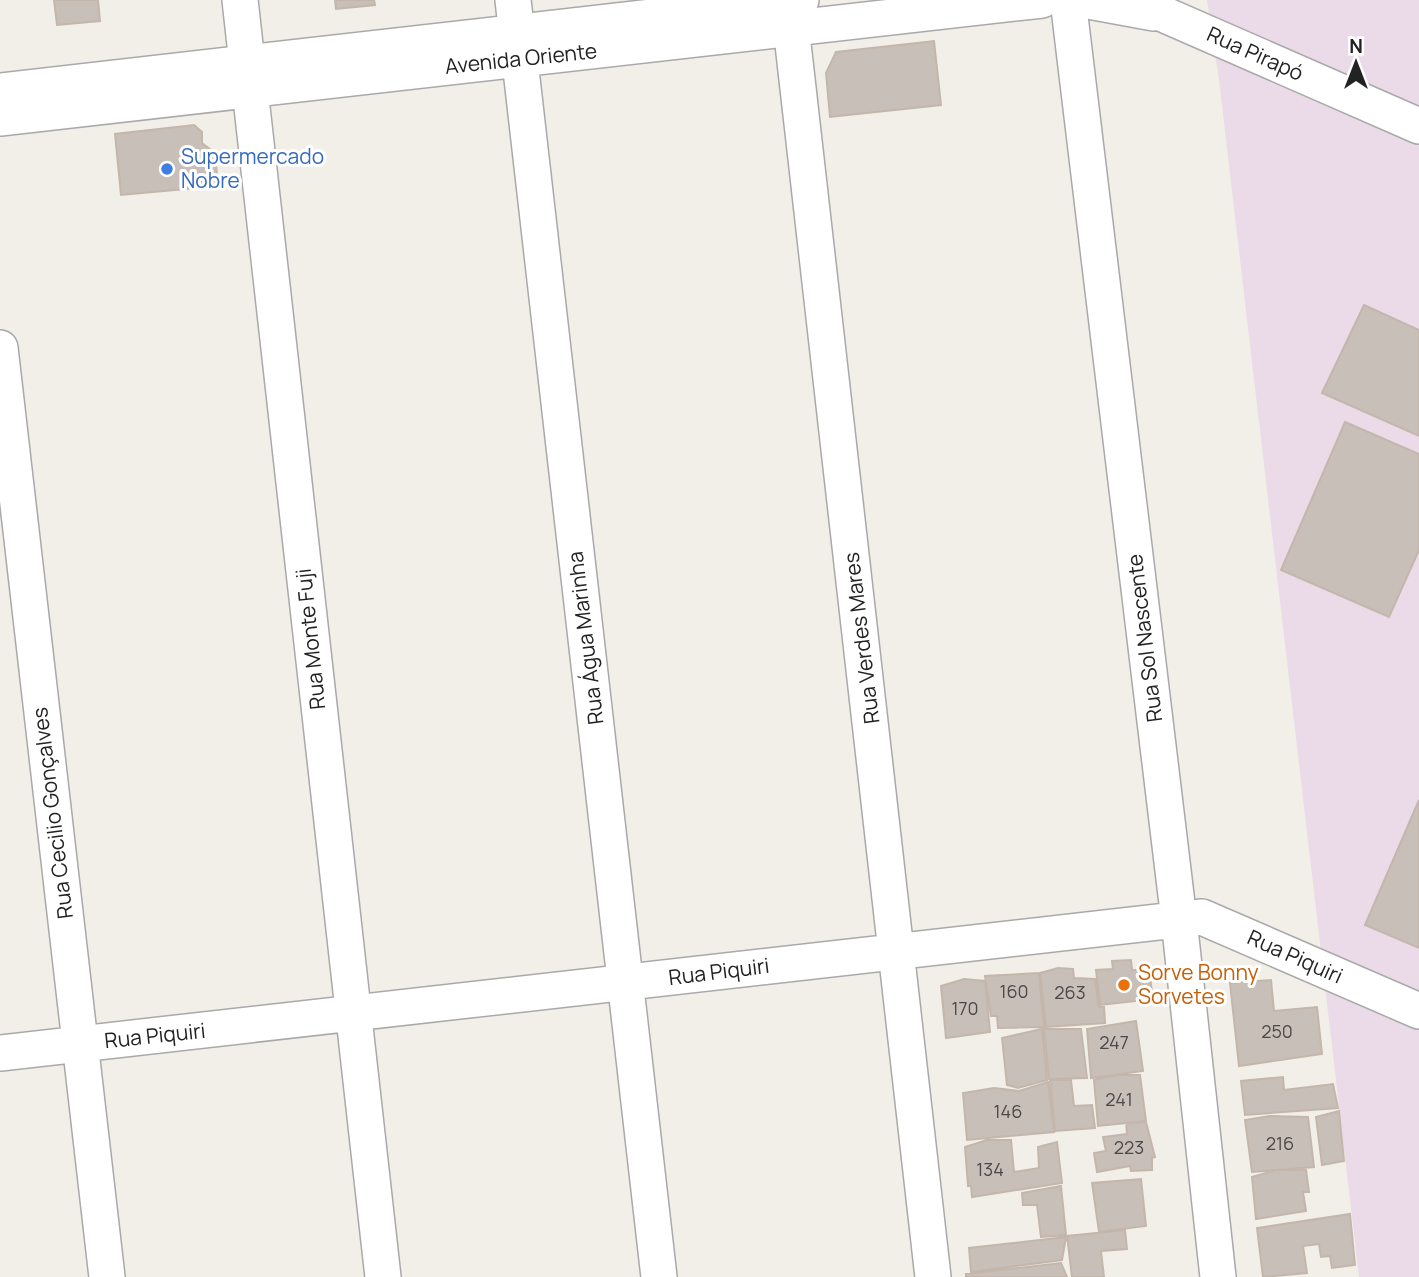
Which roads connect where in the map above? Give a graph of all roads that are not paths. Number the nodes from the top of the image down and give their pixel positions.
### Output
1 (240, 0) edge
2 (1042, 0) edge
3 (1068, 0) edge
4 (1083, 0) edge
5 (1131, 0) edge
6 (792, 7) edge
7 (1168, 16) junction
8 (517, 31) edge
9 (249, 76) junction
10 (0, 91) edge
11 (0, 118) edge
12 (1419, 126) edge
13 (0, 348) edge
14 (1179, 920) junction
15 (898, 950) junction
16 (626, 984) junction
17 (1419, 1011) edge
18 (353, 1014) junction
19 (80, 1044) junction
20 (0, 1053) edge
21 (107, 1277) edge
22 (383, 1277) edge
23 (659, 1277) edge
24 (933, 1277) edge
25 (1218, 1277) edge

1 - 9 street, Rua Monte Fuji
2 - 6 street, Avenida Oriente
3 - 14 street, Rua Sol Nascente
4 - 7 street
5 - 7 street
6 - 8 street, Avenida Oriente
6 - 15 street, Rua Verdes Mares
7 - 12 street, Rua Pirapó
8 - 9 street, Avenida Oriente
8 - 16 street, Rua Água Marinha
9 - 10 street, Avenida Oriente
9 - 11 street, Avenida Oriente
9 - 18 street, Rua Monte Fuji
13 - 19 street, Rua Cecilio Gonçalves
14 - 15 street, Rua Piquiri
14 - 17 street, Rua Piquiri
14 - 25 street, Rua Sol Nascente
15 - 16 street, Rua Piquiri
15 - 24 street, Rua Verdes Mares
16 - 18 street, Rua Piquiri
16 - 23 street, Rua Água Marinha
18 - 19 street, Rua Piquiri
18 - 22 street, Rua Monte Fuji
19 - 20 street, Rua Piquiri
19 - 21 street, Rua Cecilio Gonçalves

